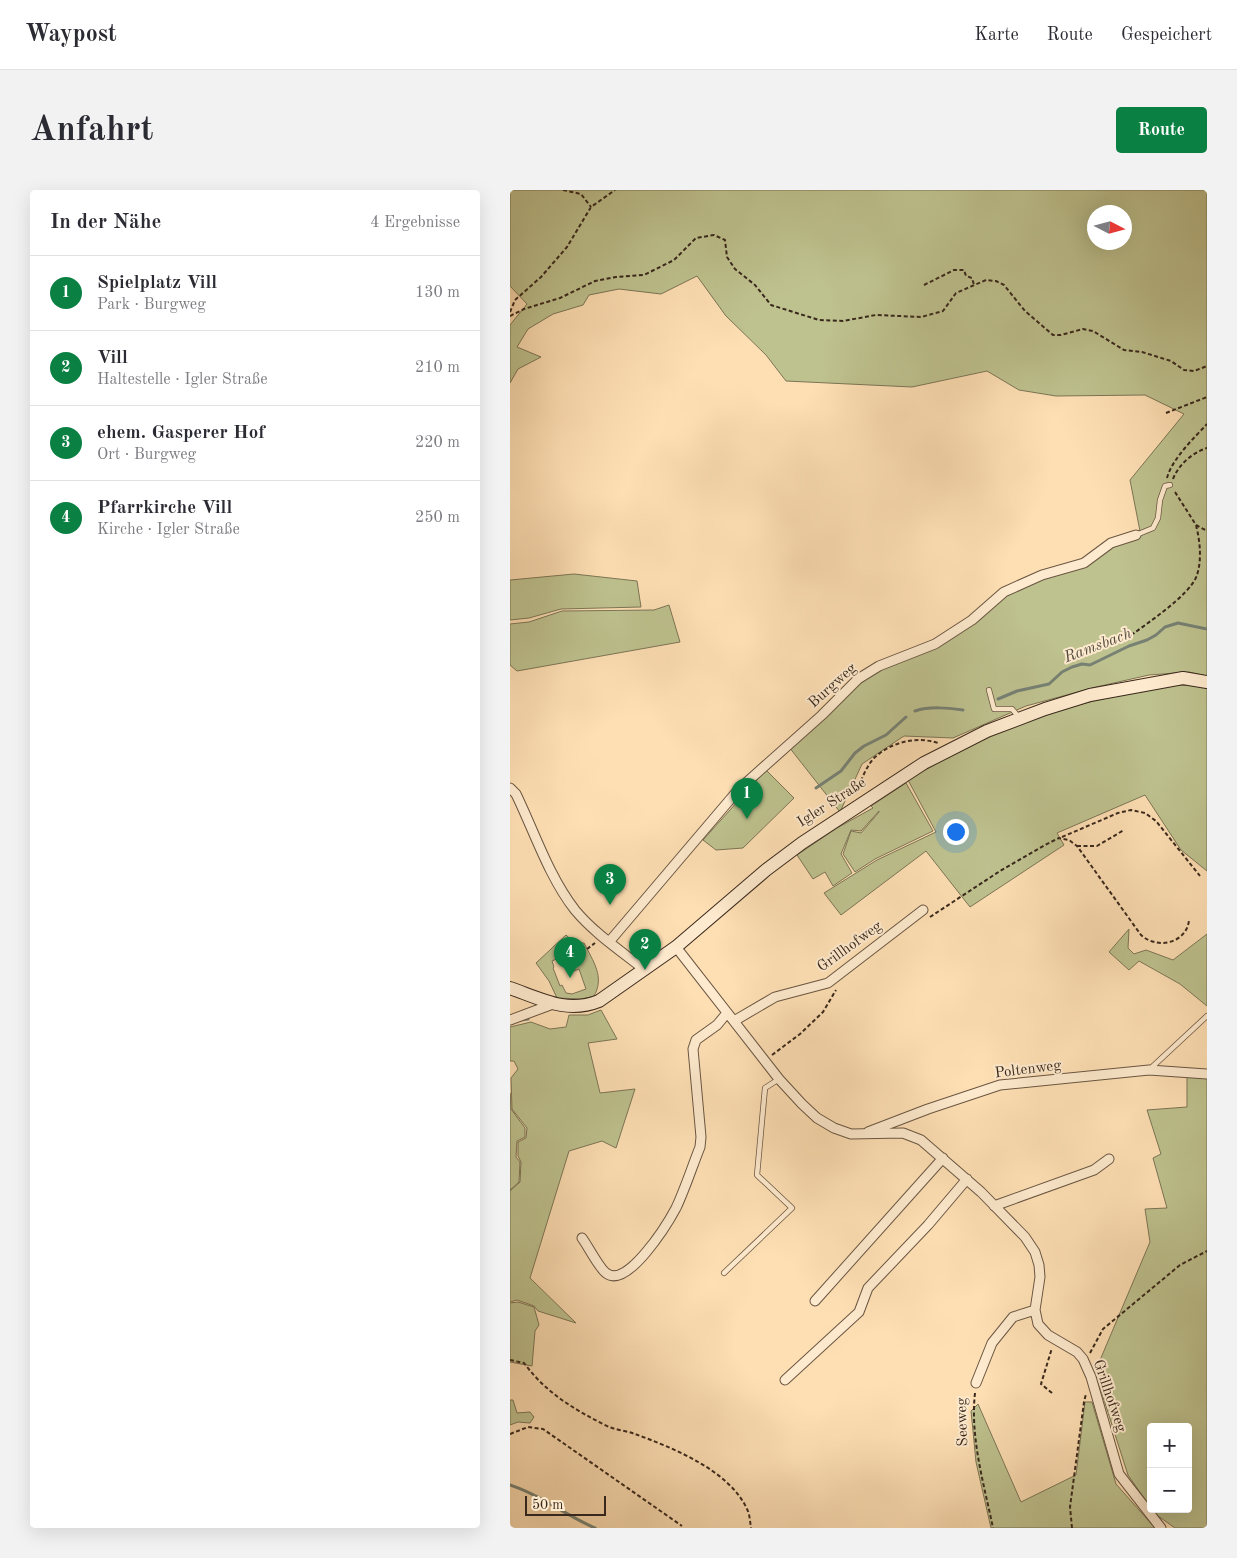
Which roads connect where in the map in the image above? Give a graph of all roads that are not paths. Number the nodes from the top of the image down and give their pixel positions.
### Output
1 (1168, 485) road end
2 (1136, 535) joint
3 (1207, 682) edge
4 (989, 690) dead end
5 (1019, 717) junction
6 (510, 788) edge
7 (923, 910) dead end
8 (609, 942) junction
9 (676, 947) junction
10 (644, 970) junction
11 (510, 988) edge
12 (553, 1004) junction
13 (727, 1013) junction
14 (1207, 1016) edge
15 (510, 1020) edge
16 (734, 1021) junction
17 (1149, 1070) junction
18 (1207, 1074) edge
19 (779, 1079) junction
20 (861, 1135) junction
21 (943, 1158) junction
22 (1109, 1159) dead end
23 (967, 1179) junction
24 (994, 1206) junction
25 (582, 1238) dead end
26 (724, 1273) dead end
27 (815, 1301) dead end
28 (1035, 1310) junction
29 (785, 1380) dead end
30 (976, 1383) road end
31 (1161, 1528) edge

1 - 2 lane
2 - 8 street, Burgweg
3 - 5 main road, Igler Straße
4 - 5 lane
5 - 9 main road, Igler Straße
6 - 8 street
7 - 16 street, Grillhofweg
8 - 10 street
9 - 10 main road, Igler Straße
9 - 13 street
10 - 12 main road, Igler Straße
11 - 12 main road, Igler Straße
12 - 15 street
13 - 16 street
13 - 25 street
14 - 17 lane
16 - 19 street
17 - 18 street, Poltenweg
17 - 20 street, Poltenweg
19 - 20 street
19 - 26 lane
20 - 21 street
21 - 23 street
21 - 27 street
22 - 24 street
23 - 24 street
23 - 29 street
24 - 28 street
28 - 30 street, Seeweg
28 - 31 street, Grillhofweg

